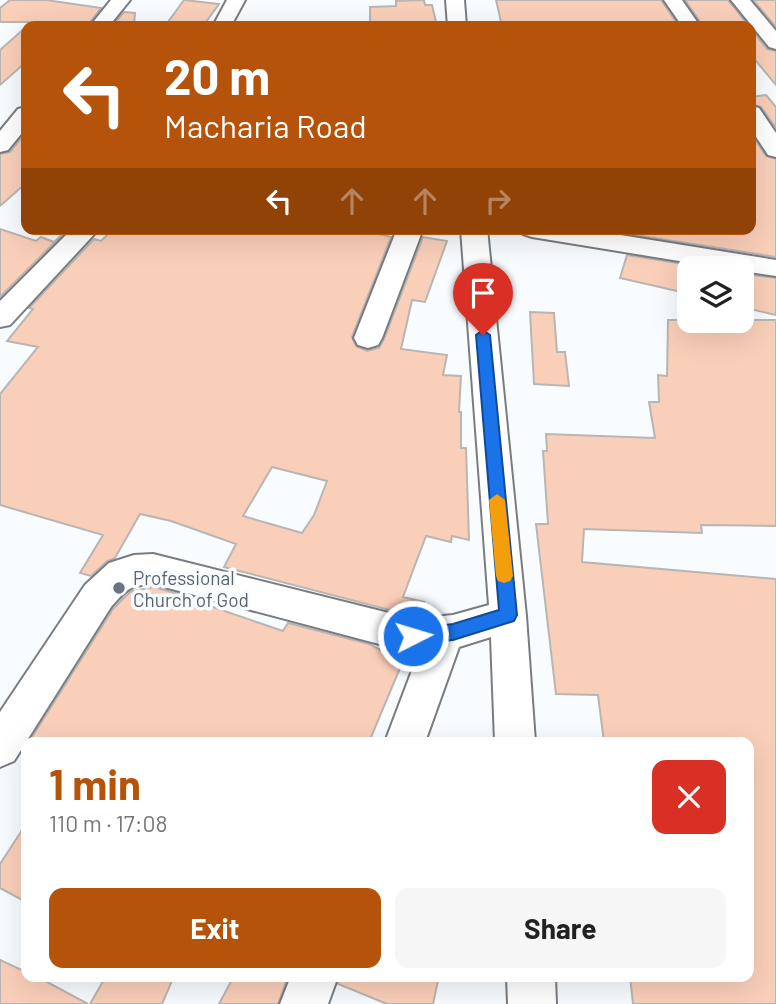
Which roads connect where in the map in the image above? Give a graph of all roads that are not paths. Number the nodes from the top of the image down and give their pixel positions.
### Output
1 (121, 0) edge
2 (236, 0) edge
3 (455, 0) edge
4 (673, 0) edge
5 (740, 0) edge
6 (103, 21) edge
7 (225, 21) edge
8 (457, 21) edge
9 (688, 21) edge
10 (776, 43) edge
11 (21, 120) edge
12 (756, 120) edge
13 (0, 146) edge
14 (21, 150) edge
15 (776, 150) edge
16 (81, 235) edge
17 (408, 235) edge
18 (475, 235) edge
19 (606, 235) edge
20 (776, 268) edge
21 (0, 318) edge
22 (368, 338) dead end
23 (508, 615) junction
24 (445, 634) junction
25 (407, 737) edge
26 (515, 737) edge
27 (0, 747) edge
28 (313, 982) edge
29 (531, 982) edge
30 (304, 1004) edge
31 (532, 1004) edge

1 - 6 street
2 - 7 street
3 - 8 street
4 - 9 street
5 - 10 street
11 - 13 street
12 - 15 street
13 - 14 street
16 - 21 street
17 - 22 street
18 - 23 street
19 - 20 street
23 - 24 street
23 - 26 street
24 - 25 street
24 - 27 street
28 - 30 street
29 - 31 street

